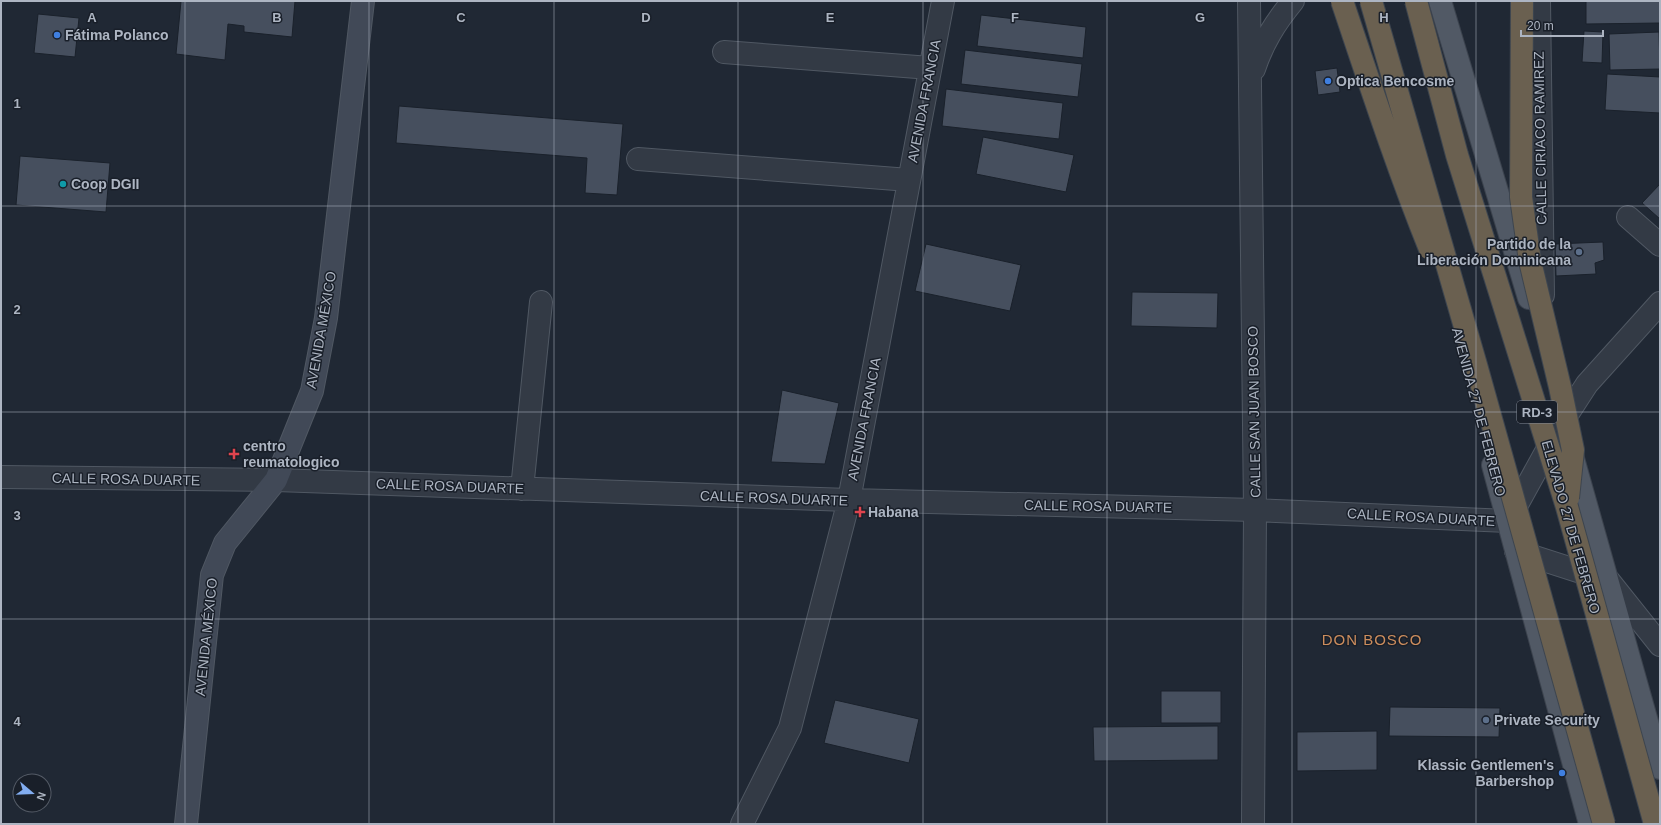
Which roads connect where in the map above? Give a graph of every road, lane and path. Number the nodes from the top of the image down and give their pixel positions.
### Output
1 (363, 1) edge
2 (943, 1) edge
3 (1249, 1) edge
4 (1293, 1) edge
5 (1342, 1) edge
6 (1367, 1) edge
7 (1371, 1) edge
8 (1416, 1) edge
9 (1440, 1) edge
10 (1522, 1) edge
11 (1539, 1) edge
12 (724, 52) dead end
13 (930, 68) junction
14 (1251, 79) junction
15 (638, 159) dead end
16 (910, 180) junction
17 (1628, 217) dead end
18 (1660, 245) edge
19 (541, 302) dead end
20 (1660, 303) edge
21 (1544, 346) junction
22 (1476, 365) junction
23 (1562, 421) junction
24 (1, 477) edge
25 (276, 480) junction
26 (522, 489) junction
27 (849, 500) junction
28 (1567, 507) junction
29 (1255, 510) junction
30 (1508, 521) junction
31 (1516, 551) junction
32 (1609, 581) junction
33 (1660, 645) edge
34 (1660, 768) edge
35 (186, 824) edge
36 (742, 824) edge
37 (1253, 824) edge
38 (1590, 824) edge
39 (1604, 824) edge
40 (1655, 824) edge

1 - 25 main road, AVENIDA MÉXICO
2 - 13 street, AVENIDA FRANCIA
3 - 14 street, CALLE SAN JUAN BOSCO
4 - 14 street
5 - 22 highway, bridge
6 - 30 main road, AVENIDA 27 DE FEBRERO
7 - 22 highway, bridge
8 - 28 highway, ELEVADO 27 DE FEBRERO / RD-3, bridge
9 - 21 main road, RD-3
10 - 28 highway, bridge
11 - 21 street, CALLE CIRIACO RAMIREZ
12 - 13 street
13 - 16 street, AVENIDA FRANCIA
14 - 29 street, CALLE SAN JUAN BOSCO
15 - 16 street
16 - 27 street, AVENIDA FRANCIA
17 - 18 street
19 - 26 street
20 - 23 street, CALLE ROSA DUARTE
21 - 23 main road, RD-3
22 - 39 highway, bridge
23 - 30 street, CALLE ROSA DUARTE
23 - 32 main road, RD-3
24 - 25 street, CALLE ROSA DUARTE
25 - 26 street, CALLE ROSA DUARTE
25 - 35 main road, AVENIDA MÉXICO
26 - 27 street, CALLE ROSA DUARTE
27 - 29 street, CALLE ROSA DUARTE
27 - 36 street, AVENIDA FRANCIA
28 - 40 highway, ELEVADO 27 DE FEBRERO / RD-3, bridge
29 - 30 street, CALLE ROSA DUARTE
29 - 37 street, CALLE SAN JUAN BOSCO
30 - 31 main road, AVENIDA 27 DE FEBRERO
31 - 32 street
31 - 38 main road, AVENIDA 27 DE FEBRERO
32 - 33 street
32 - 34 main road, RD-3

